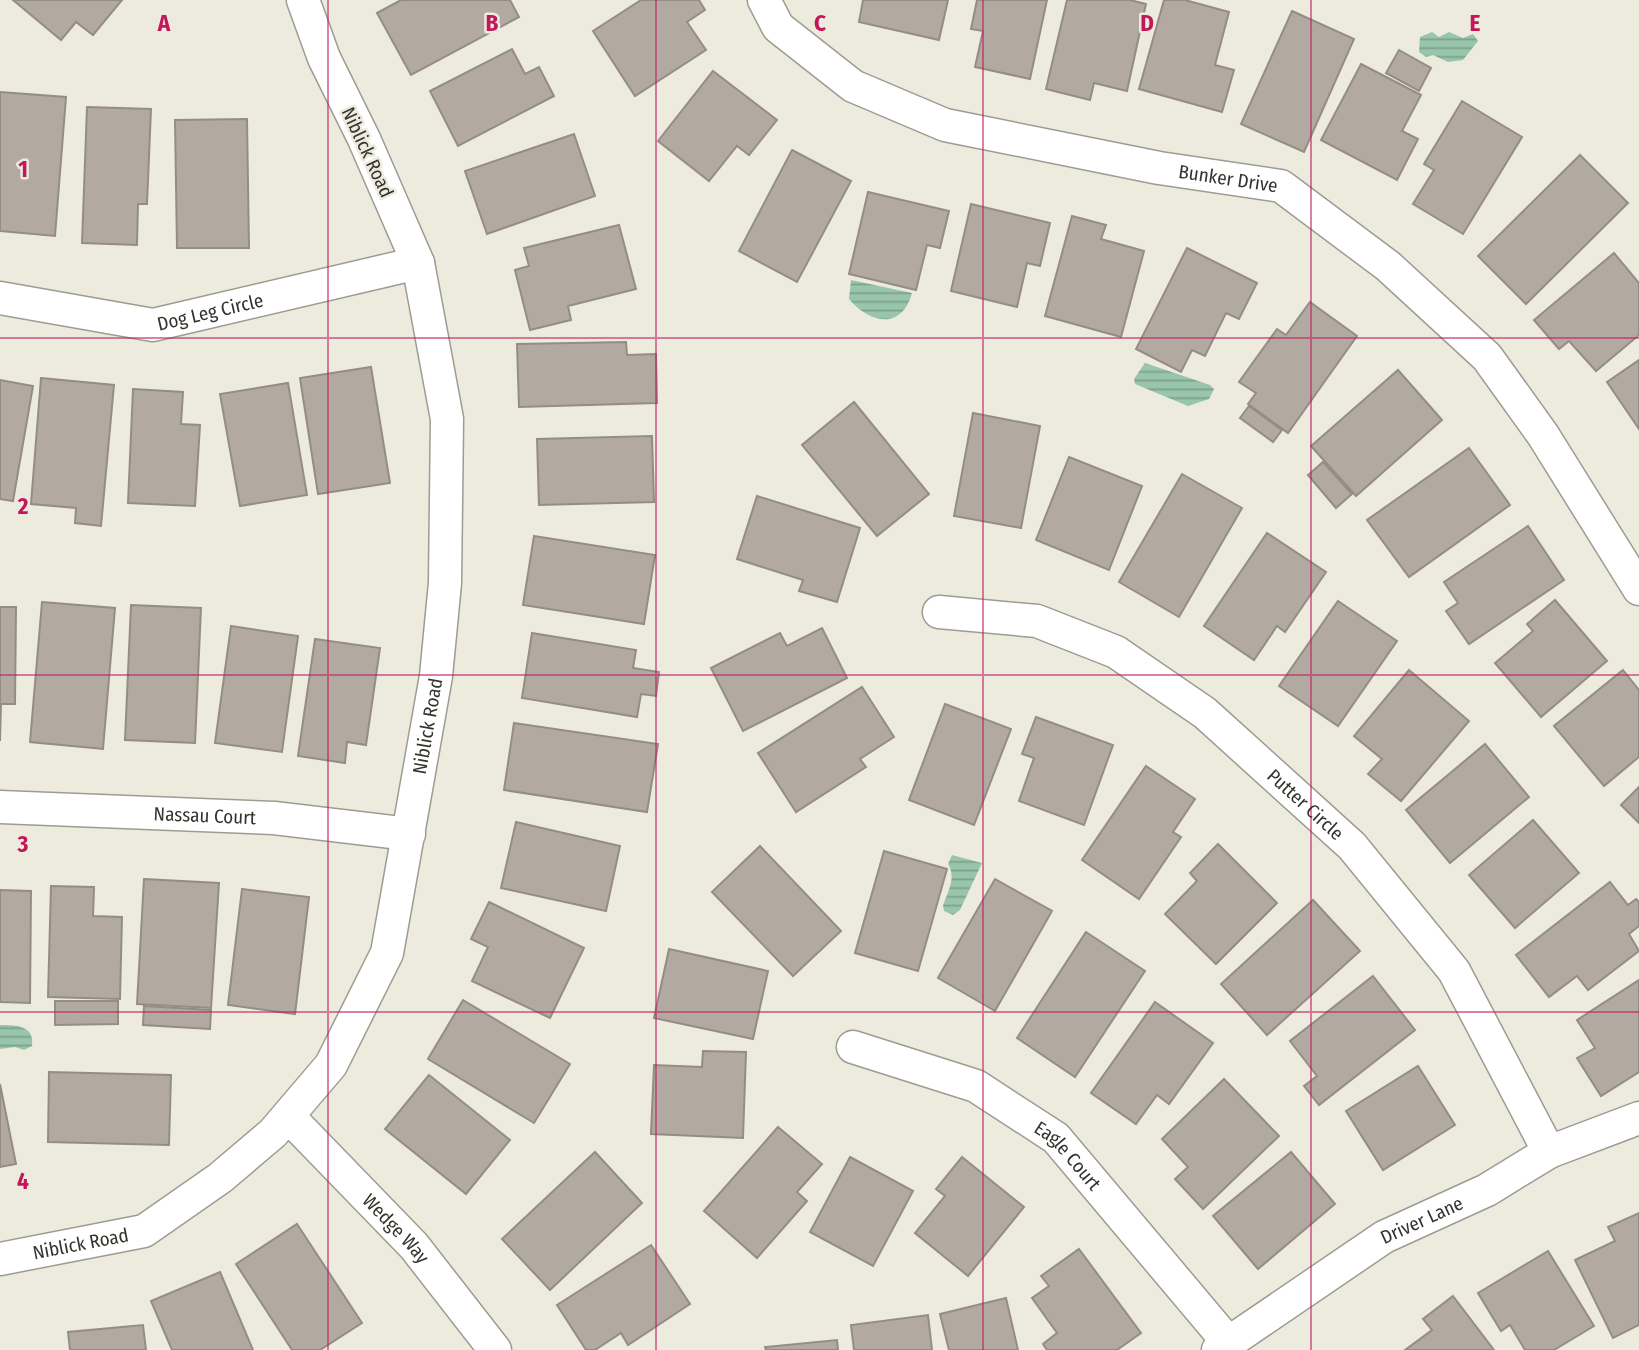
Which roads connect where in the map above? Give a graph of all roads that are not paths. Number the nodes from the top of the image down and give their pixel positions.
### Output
1 (303, 0) edge
2 (764, 0) edge
3 (418, 263) junction
4 (0, 298) edge
5 (1639, 589) edge
6 (939, 612) dead end
7 (0, 807) edge
8 (409, 834) junction
9 (853, 1046) dead end
10 (288, 1116) junction
11 (1639, 1118) edge
12 (1549, 1152) junction
13 (0, 1259) edge
14 (1223, 1345) edge
15 (495, 1350) edge

1 - 3 street, Niblick Road
2 - 5 street, Bunker Drive
3 - 4 street, Dog Leg Circle
3 - 8 street, Niblick Road
6 - 12 street, Putter Circle
7 - 8 street, Nassau Court
8 - 10 street, Niblick Road
9 - 14 street, Eagle Court
10 - 13 street, Niblick Road
10 - 15 street, Wedge Way
11 - 12 street, Driver Lane
12 - 14 street, Driver Lane

